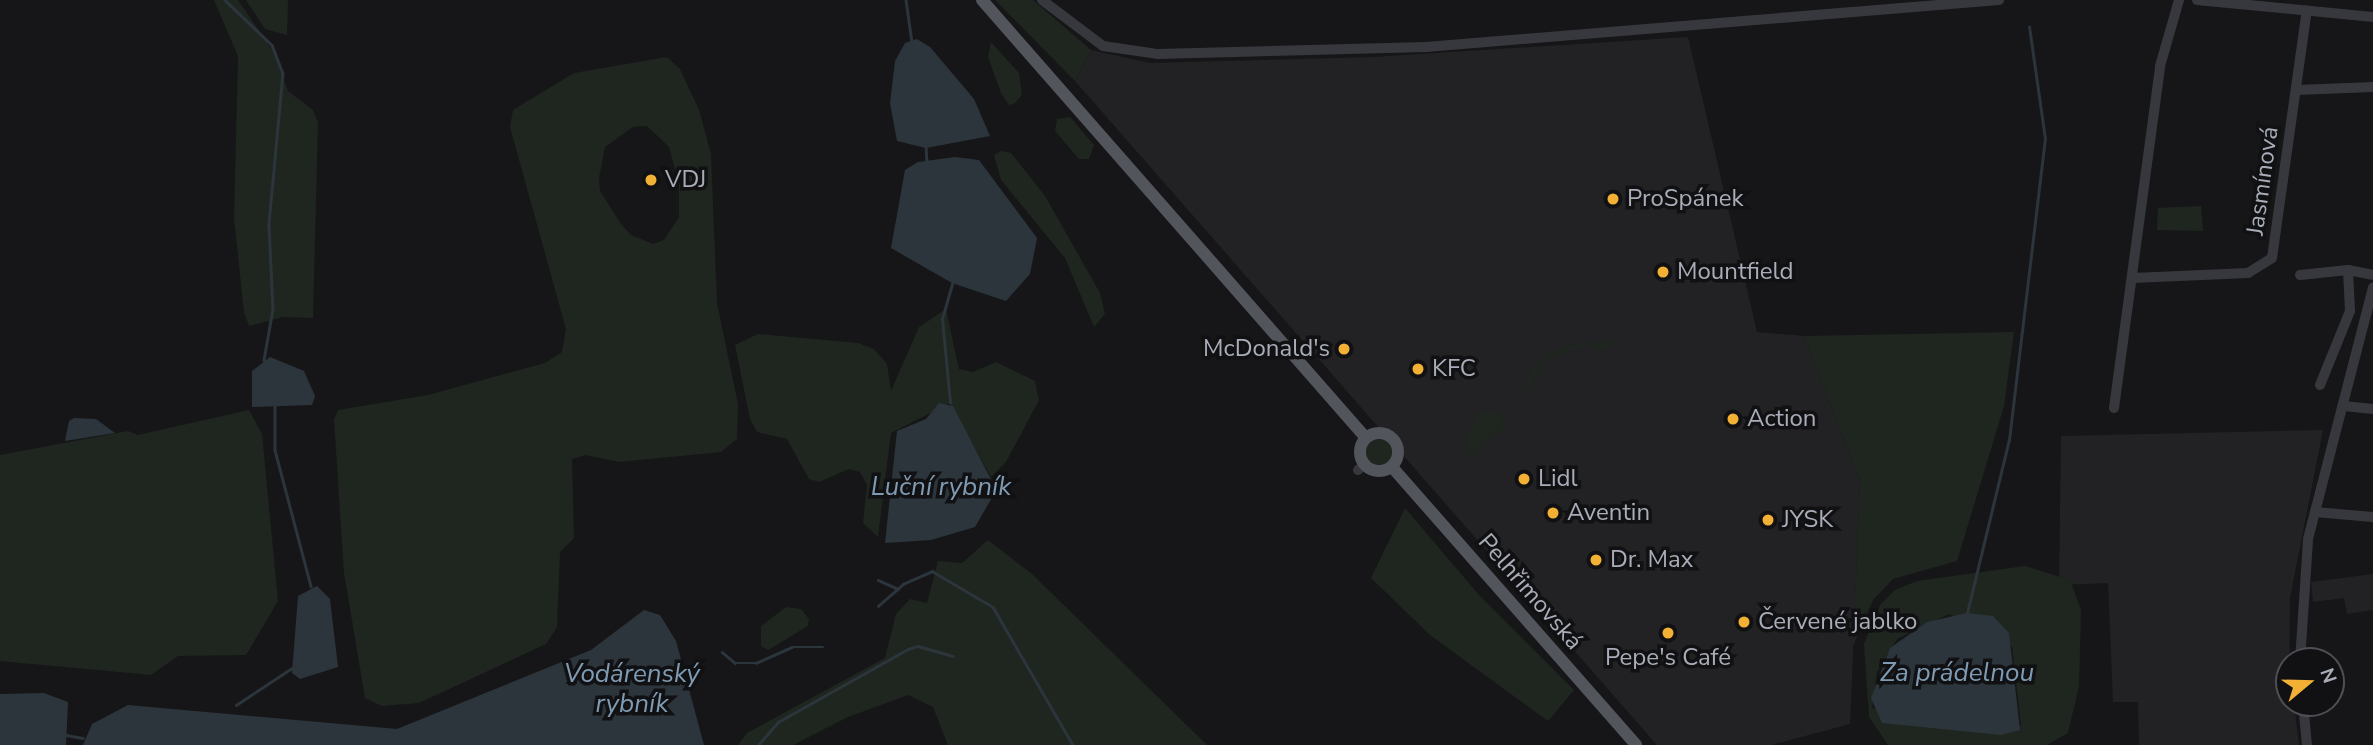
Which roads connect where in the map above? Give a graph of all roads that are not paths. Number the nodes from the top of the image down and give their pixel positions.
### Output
1 (982, 0) edge
2 (1042, 0) edge
3 (1999, 0) edge
4 (2179, 0) edge
5 (2197, 0) edge
6 (2293, 4) edge
7 (2307, 10) junction
8 (2373, 17) edge
9 (2373, 87) edge
10 (2297, 90) junction
11 (2348, 270) junction
12 (2300, 275) dead end
13 (2373, 275) edge
14 (2133, 278) junction
15 (2373, 287) edge
16 (2320, 385) dead end
17 (2344, 406) junction
18 (2114, 408) dead end
19 (2373, 409) edge
20 (1366, 438) junction
21 (1392, 467) junction
22 (2315, 512) junction
23 (2373, 517) edge
24 (2300, 647) edge
25 (2304, 717) edge
26 (1636, 745) edge
27 (2307, 745) edge

1 - 20 main road
2 - 3 street
4 - 14 street
5 - 6 street
6 - 7 street
7 - 8 street
7 - 10 street, Jasmínová
9 - 10 street
10 - 14 street, Jasmínová
11 - 12 street
11 - 13 street
11 - 16 street
14 - 18 street
15 - 17 street
17 - 19 street
17 - 22 street
20 - 21 main road
20 - 21 main road
21 - 26 main road, Pelhřimovská
22 - 23 street
22 - 24 street
25 - 27 street

